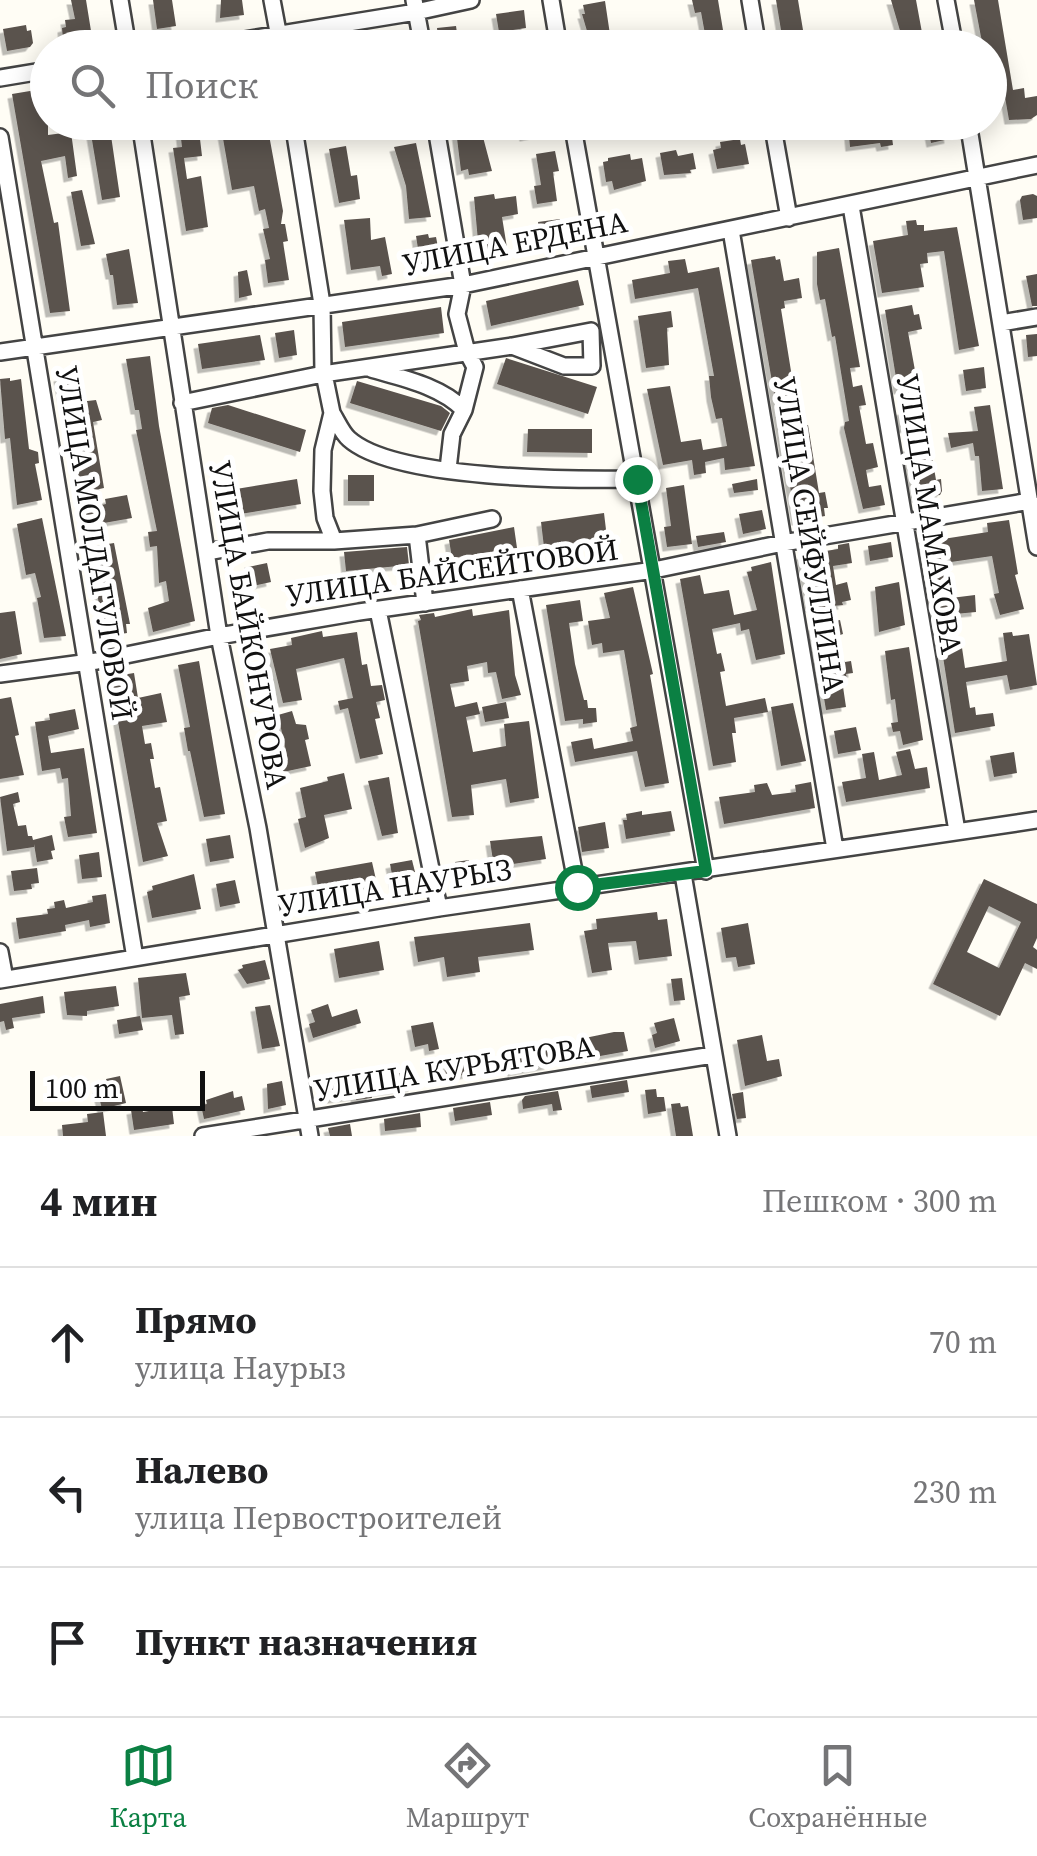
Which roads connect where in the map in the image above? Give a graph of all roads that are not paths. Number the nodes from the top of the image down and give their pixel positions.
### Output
1 (120, 0) edge
2 (272, 0) edge
3 (471, 0) edge
4 (551, 0) edge
5 (750, 0) edge
6 (946, 0) edge
7 (415, 6) edge
8 (125, 30) edge
9 (278, 30) edge
10 (322, 30) edge
11 (556, 30) edge
12 (755, 30) edge
13 (951, 30) edge
14 (30, 73) edge
15 (0, 78) edge
16 (0, 137) edge
17 (143, 140) edge
18 (296, 140) edge
19 (439, 140) edge
20 (575, 140) edge
21 (775, 140) edge
22 (971, 140) edge
23 (1037, 166) edge
24 (976, 177) junction
25 (851, 206) junction
26 (790, 218) junction
27 (731, 230) junction
28 (595, 255) junction
29 (464, 284) junction
30 (322, 304) junction
31 (1037, 317) edge
32 (1001, 323) junction
33 (170, 327) junction
34 (512, 346) junction
35 (35, 347) junction
36 (0, 352) edge
37 (466, 352) junction
38 (365, 368) junction
39 (324, 374) junction
40 (182, 403) junction
41 (464, 410) junction
42 (332, 413) junction
43 (1028, 440) edge
44 (448, 469) junction
45 (637, 479) junction
46 (1030, 501) junction
47 (492, 520) dead end
48 (903, 525) junction
49 (416, 535) junction
50 (334, 541) junction
51 (784, 543) junction
52 (1037, 547) edge
53 (207, 552) junction
54 (654, 570) junction
55 (520, 589) junction
56 (425, 603) junction
57 (378, 610) junction
58 (219, 636) junction
59 (86, 662) junction
60 (0, 674) edge
61 (1037, 820) edge
62 (957, 832) junction
63 (835, 849) junction
64 (706, 871) junction
65 (683, 874) junction
66 (577, 887) junction
67 (439, 908) junction
68 (276, 933) junction
69 (0, 952) edge
70 (135, 958) junction
71 (2, 979) edge
72 (713, 1055) junction
73 (306, 1119) junction
74 (203, 1136) edge
75 (310, 1136) edge
76 (728, 1136) edge

1 - 8 street
2 - 9 street
3 - 7 street
4 - 11 street
5 - 12 street
6 - 13 street
7 - 10 street
14 - 15 street
16 - 35 street, УЛИЦА МОЛДАГУЛОВОЙ
17 - 33 street, УЛИЦА БАЙКОНУРОВА
18 - 30 street
19 - 29 street
20 - 28 street
21 - 26 street
22 - 24 street
23 - 24 street, УЛИЦА ЕРДЕНА
24 - 25 street, УЛИЦА ЕРДЕНА
24 - 32 street
25 - 26 street, УЛИЦА ЕРДЕНА
25 - 48 street, УЛИЦА МАМАХОВА
26 - 27 street, УЛИЦА ЕРДЕНА
27 - 28 street, УЛИЦА ЕРДЕНА
27 - 51 street, УЛИЦА СЕЙФУЛЛИНА
28 - 29 street, УЛИЦА ЕРДЕНА
28 - 45 street
29 - 30 street, УЛИЦА ЕРДЕНА
29 - 37 street
30 - 33 street, УЛИЦА ЕРДЕНА
30 - 39 street
31 - 32 street
32 - 43 street
33 - 35 street, УЛИЦА ЕРДЕНА
33 - 40 street, УЛИЦА БАЙКОНУРОВА
34 - 34 street
34 - 37 street
35 - 36 street, УЛИЦА ЕРДЕНА
35 - 59 street, УЛИЦА МОЛДАГУЛОВОЙ
37 - 38 street
37 - 41 street
38 - 39 street
38 - 41 street
39 - 40 street
39 - 42 street
40 - 53 street, УЛИЦА БАЙКОНУРОВА
41 - 44 street
42 - 44 street
42 - 50 street
43 - 46 street
44 - 45 street
45 - 54 street
46 - 48 street, УЛИЦА БАЙСЕЙТОВОЙ
46 - 52 street
47 - 49 street
48 - 51 street, УЛИЦА БАЙСЕЙТОВОЙ
48 - 62 street, УЛИЦА МАМАХОВА
49 - 50 street
49 - 56 street
50 - 53 street
51 - 54 street, УЛИЦА БАЙСЕЙТОВОЙ
51 - 63 street, УЛИЦА СЕЙФУЛЛИНА
53 - 58 street, УЛИЦА БАЙКОНУРОВА
54 - 55 street, УЛИЦА БАЙСЕЙТОВОЙ
54 - 64 street
55 - 56 street, УЛИЦА БАЙСЕЙТОВОЙ
55 - 66 street
56 - 57 street, УЛИЦА БАЙСЕЙТОВОЙ
57 - 58 street, УЛИЦА БАЙСЕЙТОВОЙ
57 - 67 street
58 - 59 street, УЛИЦА БАЙСЕЙТОВОЙ
58 - 68 street, УЛИЦА БАЙКОНУРОВА
59 - 60 street, УЛИЦА БАЙСЕЙТОВОЙ
59 - 70 street, УЛИЦА МОЛДАГУЛОВОЙ
61 - 62 street, УЛИЦА НАУРЫЗ
62 - 63 street, УЛИЦА НАУРЫЗ
63 - 64 street, УЛИЦА НАУРЫЗ
64 - 65 street, УЛИЦА НАУРЫЗ
65 - 66 street, УЛИЦА НАУРЫЗ
65 - 72 street
66 - 67 street, УЛИЦА НАУРЫЗ
67 - 68 street, УЛИЦА НАУРЫЗ
68 - 70 street, УЛИЦА НАУРЫЗ
68 - 73 street, УЛИЦА БАЙКОНУРОВА
69 - 71 street
70 - 71 street, УЛИЦА НАУРЫЗ
72 - 73 street, УЛИЦА КУРЬЯТОВА
72 - 76 street
73 - 74 street, УЛИЦА КУРЬЯТОВА
73 - 75 street, УЛИЦА БАЙКОНУРОВА

